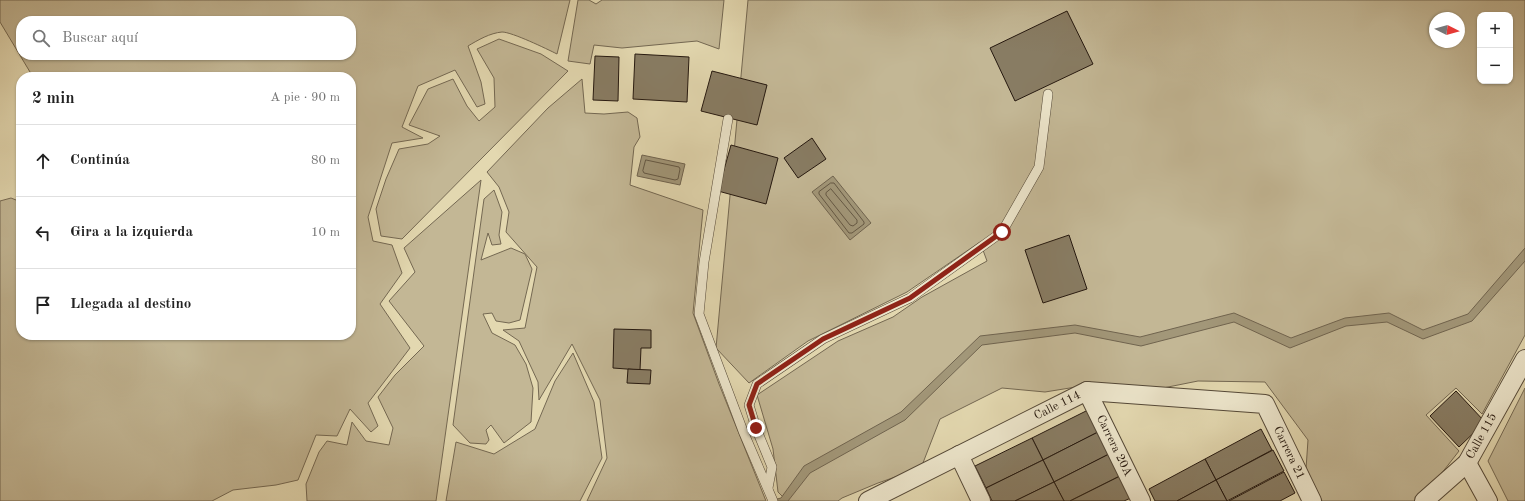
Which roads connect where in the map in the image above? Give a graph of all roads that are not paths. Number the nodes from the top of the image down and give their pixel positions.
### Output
1 (1048, 94) dead end
2 (728, 119) dead end
3 (1525, 359) edge
4 (1087, 391) junction
5 (1265, 404) joint
6 (959, 455) junction
7 (1468, 463) junction
8 (768, 488) junction
9 (773, 501) edge
10 (868, 501) edge
11 (981, 501) edge
12 (1141, 501) edge
13 (1312, 501) edge
14 (1424, 501) edge
15 (1488, 501) edge

1 - 8 lane
2 - 8 lane
3 - 7 street, Calle 115
4 - 5 street, Calle 114
4 - 6 street, Calle 114
4 - 12 street, Carrera 20A
5 - 13 street, Carrera 21
6 - 10 street, Calle 114
6 - 11 street
7 - 14 street, Calle 115
7 - 15 street
8 - 9 lane

